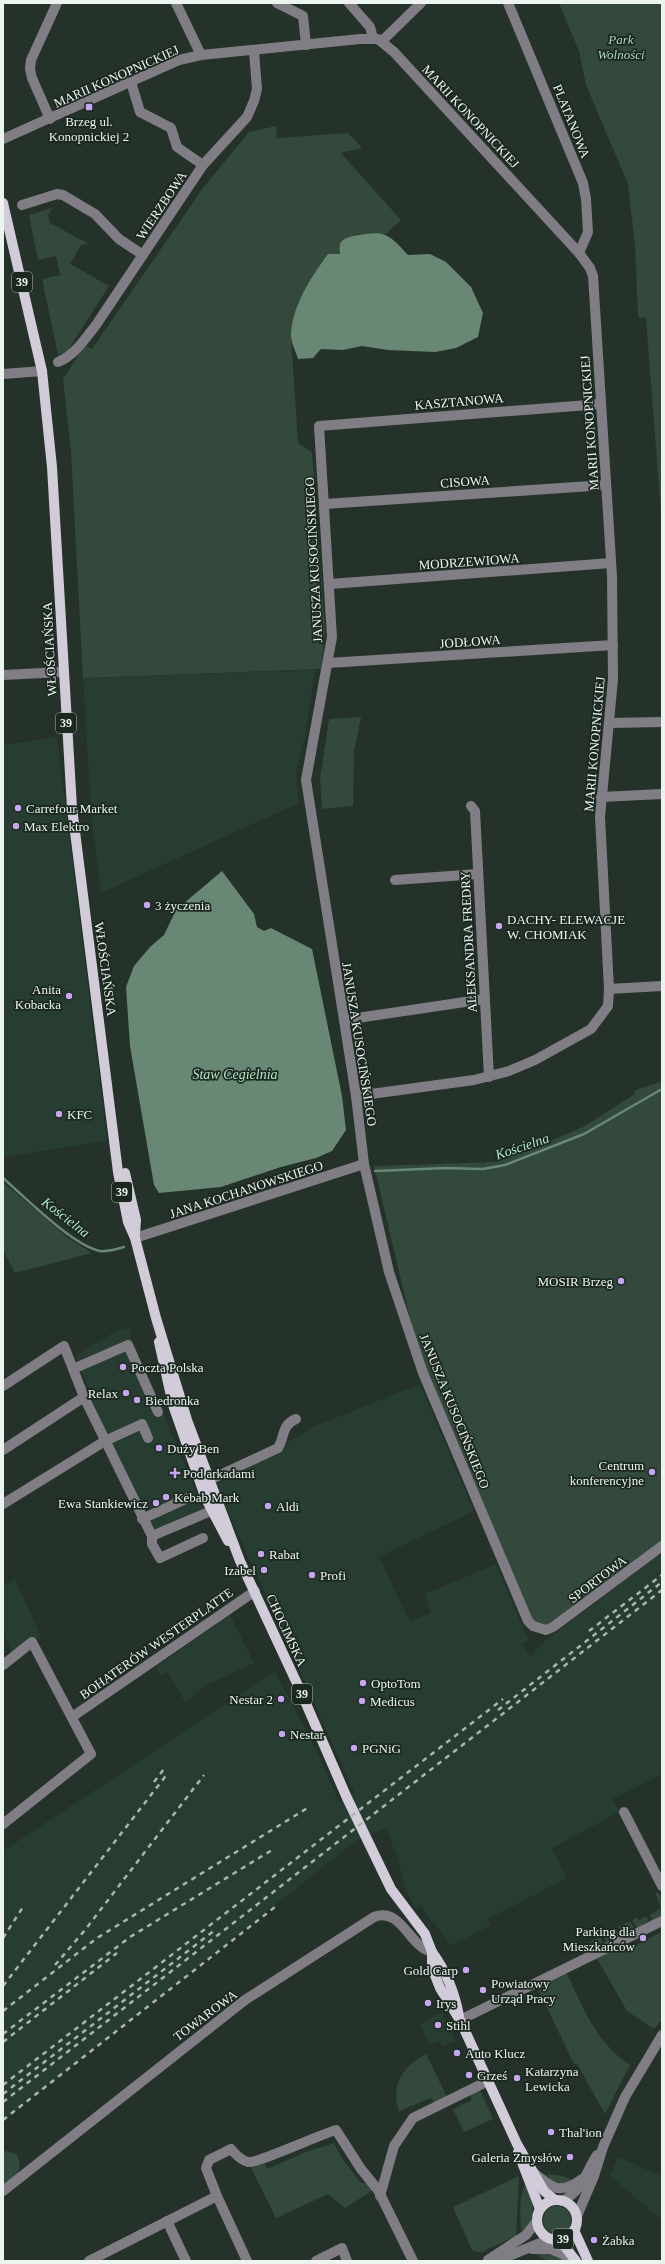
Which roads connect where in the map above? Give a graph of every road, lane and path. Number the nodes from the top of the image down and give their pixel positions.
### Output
1 (56, 3) edge
2 (176, 3) edge
3 (277, 3) edge
4 (349, 3) edge
5 (421, 3) edge
6 (508, 3) edge
7 (378, 40) junction
8 (306, 45) junction
9 (254, 51) junction
10 (201, 55) junction
11 (131, 82) junction
12 (50, 119) junction
13 (3, 139) edge
14 (203, 165) junction
15 (3, 203) edge
16 (22, 205) dead end
17 (579, 253) junction
18 (143, 255) junction
19 (58, 362) dead end
20 (42, 371) junction
21 (3, 374) edge
22 (601, 404) junction
23 (319, 426) joint
24 (606, 485) junction
25 (325, 504) junction
26 (611, 563) junction
27 (330, 584) junction
28 (613, 645) junction
29 (328, 663) junction
30 (63, 672) junction
31 (3, 675) edge
32 (662, 722) edge
33 (609, 724) junction
34 (662, 794) edge
35 (601, 797) junction
36 (471, 806) dead end
37 (478, 874) junction
38 (395, 880) dead end
39 (662, 986) edge
40 (610, 989) junction
41 (485, 999) junction
42 (344, 1020) junction
43 (489, 1077) junction
44 (356, 1096) junction
45 (364, 1164) junction
46 (135, 1238) junction
47 (156, 1318) joint
48 (73, 1369) junction
49 (3, 1386) edge
50 (84, 1397) junction
51 (158, 1412) dead end
52 (296, 1419) dead end
53 (148, 1438) dead end
54 (105, 1441) junction
55 (3, 1450) edge
56 (205, 1482) junction
57 (188, 1498) dead end
58 (3, 1504) edge
59 (211, 1511) junction
60 (142, 1519) junction
61 (152, 1536) junction
62 (203, 1538) dead end
63 (662, 1546) edge
64 (240, 1561) junction
65 (255, 1591) junction
66 (546, 1630) joint
67 (3, 1665) edge
68 (72, 1717) junction
69 (624, 1812) dead end
70 (3, 1824) edge
71 (662, 1886) edge
72 (662, 1921) edge
73 (432, 1952) junction
74 (460, 2020) junction
75 (662, 2035) edge
76 (488, 2081) junction
77 (517, 2144) junction
78 (603, 2147) junction
79 (534, 2173) junction
80 (582, 2179) junction
81 (3, 2191) edge
82 (217, 2196) junction
83 (380, 2196) junction
84 (559, 2200) junction
85 (540, 2209) junction
86 (577, 2216) junction
87 (166, 2221) junction
88 (537, 2221) junction
89 (574, 2230) junction
90 (553, 2239) junction
91 (524, 2250) junction
92 (89, 2261) edge
93 (186, 2261) edge
94 (247, 2261) edge
95 (316, 2261) edge
96 (347, 2261) edge
97 (413, 2261) edge
98 (487, 2261) edge
99 (575, 2261) edge
100 (588, 2261) edge

1 - 12 street
2 - 10 street
3 - 8 street
4 - 7 street
5 - 7 street
6 - 17 street, PLATANOWA
7 - 8 street, MARII KONOPNICKIEJ
7 - 17 street, MARII KONOPNICKIEJ
8 - 9 street, MARII KONOPNICKIEJ
9 - 10 street, MARII KONOPNICKIEJ
9 - 14 street, WIERZBOWA
10 - 11 street, MARII KONOPNICKIEJ
11 - 12 street, MARII KONOPNICKIEJ
11 - 14 street
12 - 13 street, MARII KONOPNICKIEJ
14 - 18 street, WIERZBOWA
15 - 20 main road, WŁOŚCIAŃSKA / 39
16 - 18 street
17 - 22 street, MARII KONOPNICKIEJ
18 - 19 street, WIERZBOWA
20 - 21 street
20 - 30 main road, WŁOŚCIAŃSKA / 39
22 - 23 street, KASZTANOWA
22 - 24 street, MARII KONOPNICKIEJ
23 - 25 street, JANUSZA KUSOCIŃSKIEGO
24 - 25 street, CISOWA
24 - 26 street, MARII KONOPNICKIEJ
25 - 27 street, JANUSZA KUSOCIŃSKIEGO
26 - 27 street, MODRZEWIOWA
26 - 28 street, MARII KONOPNICKIEJ
27 - 29 street, JANUSZA KUSOCIŃSKIEGO
28 - 29 street, JODŁOWA
28 - 33 street, MARII KONOPNICKIEJ
29 - 42 street, JANUSZA KUSOCIŃSKIEGO
30 - 31 street
30 - 46 main road, WŁOŚCIAŃSKA / 39
32 - 33 street
33 - 35 street, MARII KONOPNICKIEJ
34 - 35 street
35 - 40 street, MARII KONOPNICKIEJ
36 - 37 street, ALEKSANDRA FREDRY
37 - 38 street
37 - 41 street, ALEKSANDRA FREDRY
39 - 40 street
40 - 43 street, MARII KONOPNICKIEJ
41 - 42 street
41 - 43 street, ALEKSANDRA FREDRY
42 - 44 street, JANUSZA KUSOCIŃSKIEGO
43 - 44 street, MARII KONOPNICKIEJ
44 - 45 street, JANUSZA KUSOCIŃSKIEGO
45 - 46 street, JANA KOCHANOWSKIEGO
45 - 66 street, JANUSZA KUSOCIŃSKIEGO
46 - 47 main road, WŁOŚCIAŃSKA / 39
47 - 56 main road, CHOCIMSKA / 39
48 - 49 street
48 - 50 street
48 - 51 street
50 - 54 street
50 - 55 street
52 - 56 street
53 - 54 street
54 - 58 street
54 - 60 street
56 - 59 main road, CHOCIMSKA / 39
56 - 64 main road, CHOCIMSKA / 39
57 - 60 street
59 - 61 street
59 - 64 main road, CHOCIMSKA / 39
60 - 61 street
61 - 62 street
63 - 66 street, SPORTOWA
64 - 65 main road, CHOCIMSKA / 39
65 - 68 street, BOHATERÓW WESTERPLATTE
65 - 73 main road, CHOCIMSKA / 39
67 - 68 street, BOHATERÓW WESTERPLATTE
68 - 70 street, BOHATERÓW WESTERPLATTE
69 - 71 street
72 - 74 street
73 - 74 main road, 39
73 - 81 street, TOWAROWA
74 - 76 main road, 39
75 - 78 street
76 - 77 main road, 39
76 - 83 street
77 - 79 main road, 39
77 - 85 main road, 39
78 - 80 street
78 - 86 street
79 - 80 street
79 - 84 main road, 39
80 - 84 street
82 - 83 street
82 - 87 street
82 - 94 street
83 - 97 street
84 - 85 main road
84 - 86 main road, 39
85 - 88 main road, 39
86 - 89 main road, 39
87 - 92 street
87 - 93 street
88 - 90 main road, 39
88 - 98 street
89 - 90 main road, 39
89 - 100 main road, 39
90 - 91 street
90 - 99 main road, 39
91 - 98 street
91 - 99 street
95 - 96 street

